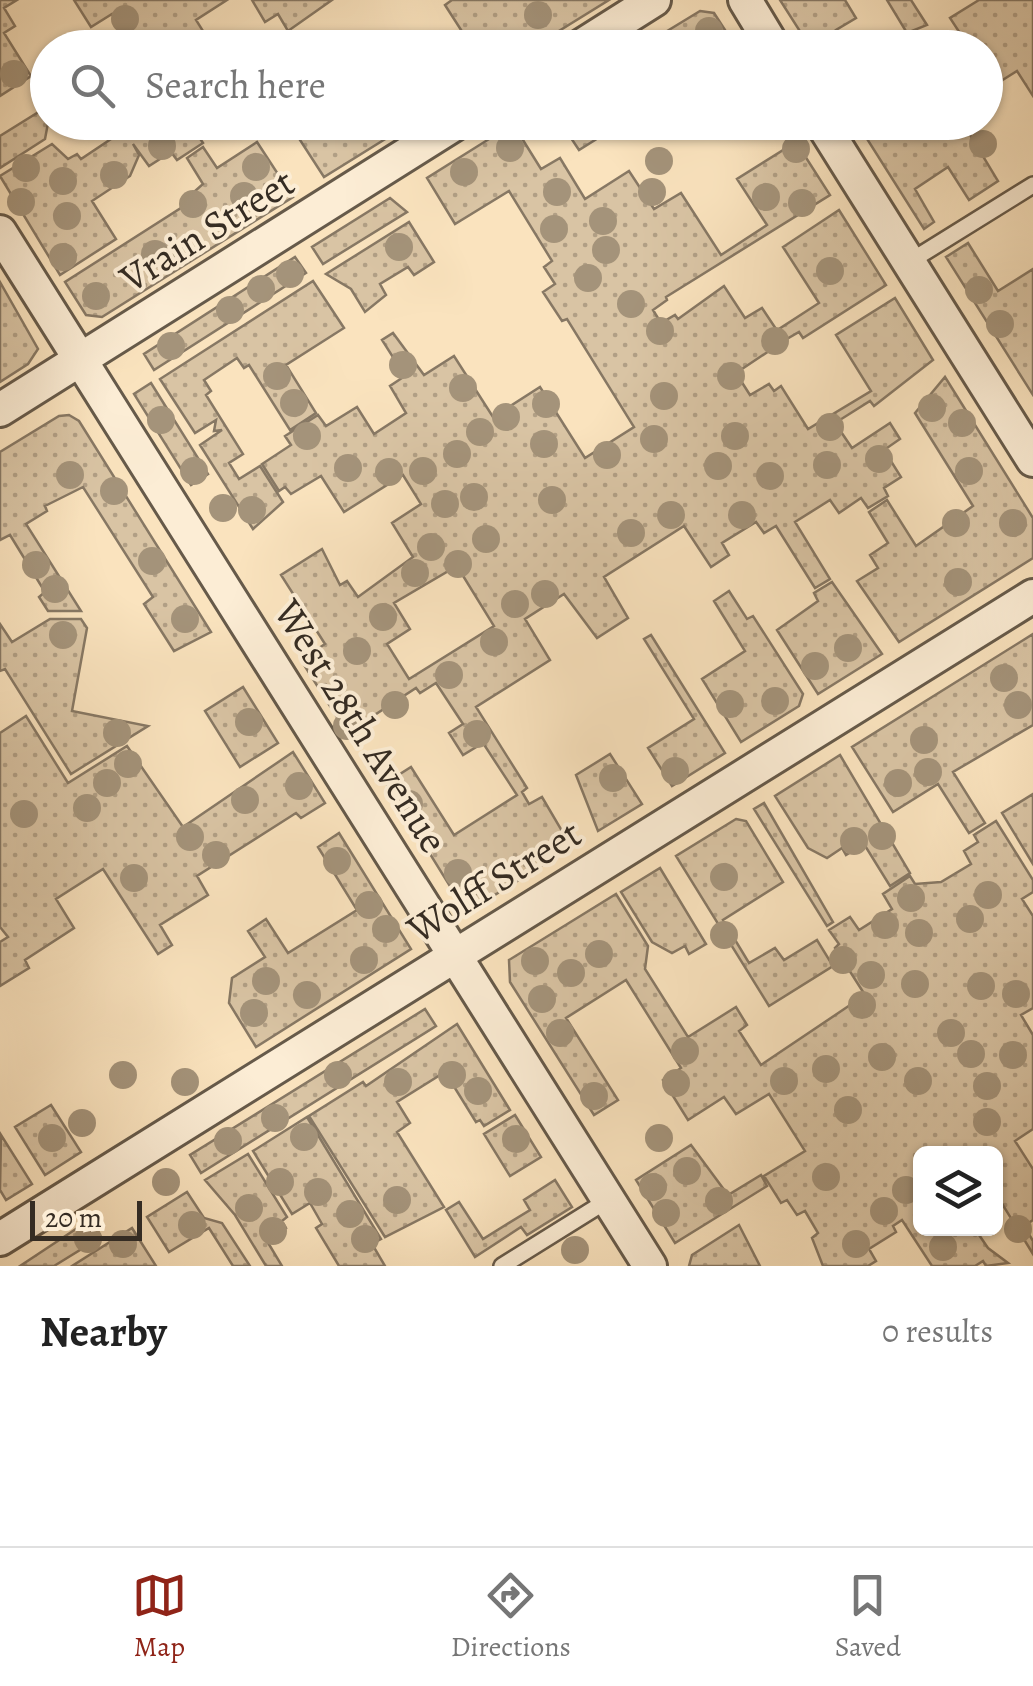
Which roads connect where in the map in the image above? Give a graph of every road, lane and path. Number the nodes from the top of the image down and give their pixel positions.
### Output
1 (654, 0) edge
2 (744, 0) edge
3 (606, 30) edge
4 (763, 30) edge
5 (429, 140) edge
6 (833, 140) edge
7 (1033, 185) edge
8 (0, 232) edge
9 (909, 262) junction
10 (80, 360) junction
11 (0, 410) edge
12 (1033, 460) edge
13 (1033, 596) edge
14 (455, 956) junction
15 (608, 1200) junction
16 (0, 1238) edge
17 (502, 1266) edge
18 (650, 1266) edge

1 - 3 street
2 - 4 street
5 - 10 street, Vrain Street
6 - 9 street
7 - 9 lane
8 - 10 street, West 28th Avenue
9 - 12 street
10 - 11 street, Vrain Street
10 - 14 street, West 28th Avenue
13 - 14 street, Wolff Street
14 - 15 street, West 28th Avenue
14 - 16 street, Wolff Street
15 - 17 lane
15 - 18 street, West 28th Avenue

